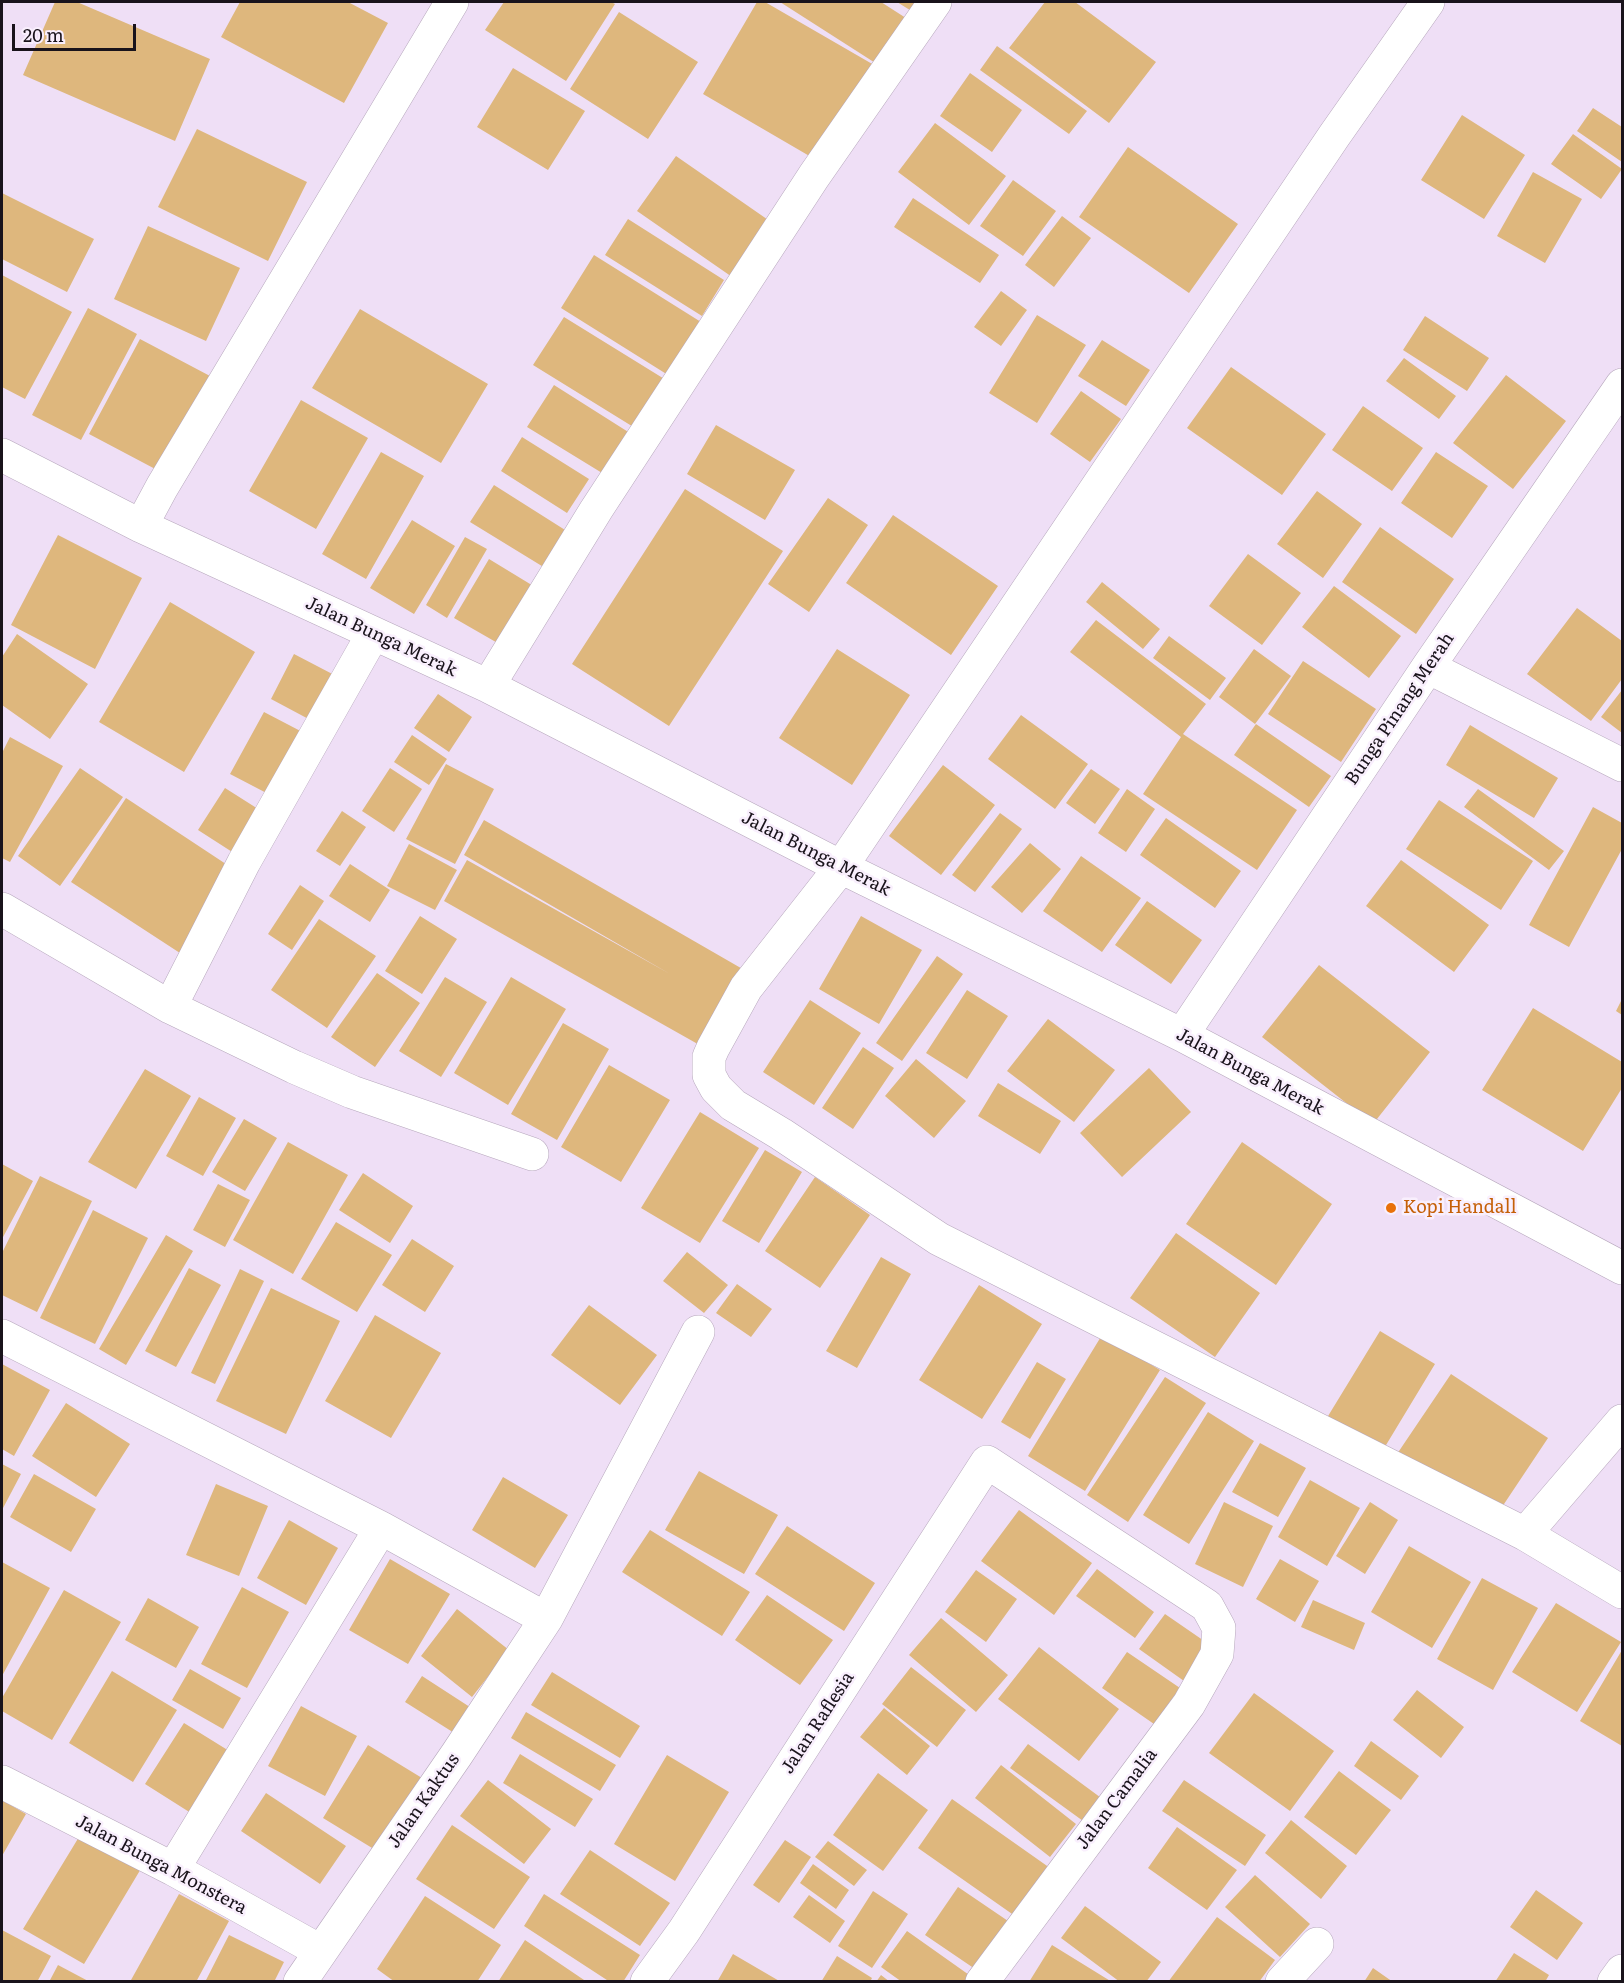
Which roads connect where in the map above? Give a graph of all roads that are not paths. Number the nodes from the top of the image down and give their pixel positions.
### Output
1 (452, 2) edge
2 (935, 2) edge
3 (1428, 2) edge
4 (1623, 385) edge
5 (2, 455) edge
6 (141, 526) junction
7 (373, 634) junction
8 (1428, 667) junction
9 (488, 686) junction
10 (1623, 765) edge
11 (842, 867) junction
12 (2, 909) edge
13 (170, 1006) junction
14 (1182, 1035) junction
15 (532, 1154) dead end
16 (1623, 1268) edge
17 (698, 1332) dead end
18 (2, 1336) edge
19 (1623, 1420) edge
20 (987, 1462) joint
21 (381, 1528) junction
22 (1525, 1534) junction
23 (1623, 1592) edge
24 (546, 1619) junction
25 (2, 1782) edge
26 (173, 1869) junction
27 (1317, 1944) dead end
28 (320, 1951) junction
29 (1623, 1971) edge
30 (300, 1982) edge
31 (647, 1982) edge
32 (982, 1982) edge
33 (1282, 1982) edge
34 (1614, 1982) edge

1 - 6 street
2 - 9 street
3 - 11 street
4 - 8 street, Bunga Pinang Merah
5 - 6 street, Jalan Bunga Merak
6 - 7 street, Jalan Bunga Merak
7 - 9 street, Jalan Bunga Merak
7 - 13 street
8 - 10 street
8 - 14 street, Bunga Pinang Merah
9 - 11 street, Jalan Bunga Merak
11 - 14 street, Jalan Bunga Merak
11 - 22 street
12 - 13 street
13 - 15 street
14 - 16 street, Jalan Bunga Merak
17 - 24 street, Jalan Kaktus
18 - 21 street
19 - 22 street
20 - 31 street, Jalan Raflesia
20 - 32 street, Jalan Camalia
21 - 24 street
21 - 26 street
22 - 23 street
24 - 28 street, Jalan Kaktus
25 - 26 street, Jalan Bunga Monstera
26 - 28 street, Jalan Bunga Monstera
27 - 33 street
28 - 30 street, Jalan Kaktus
29 - 34 street

